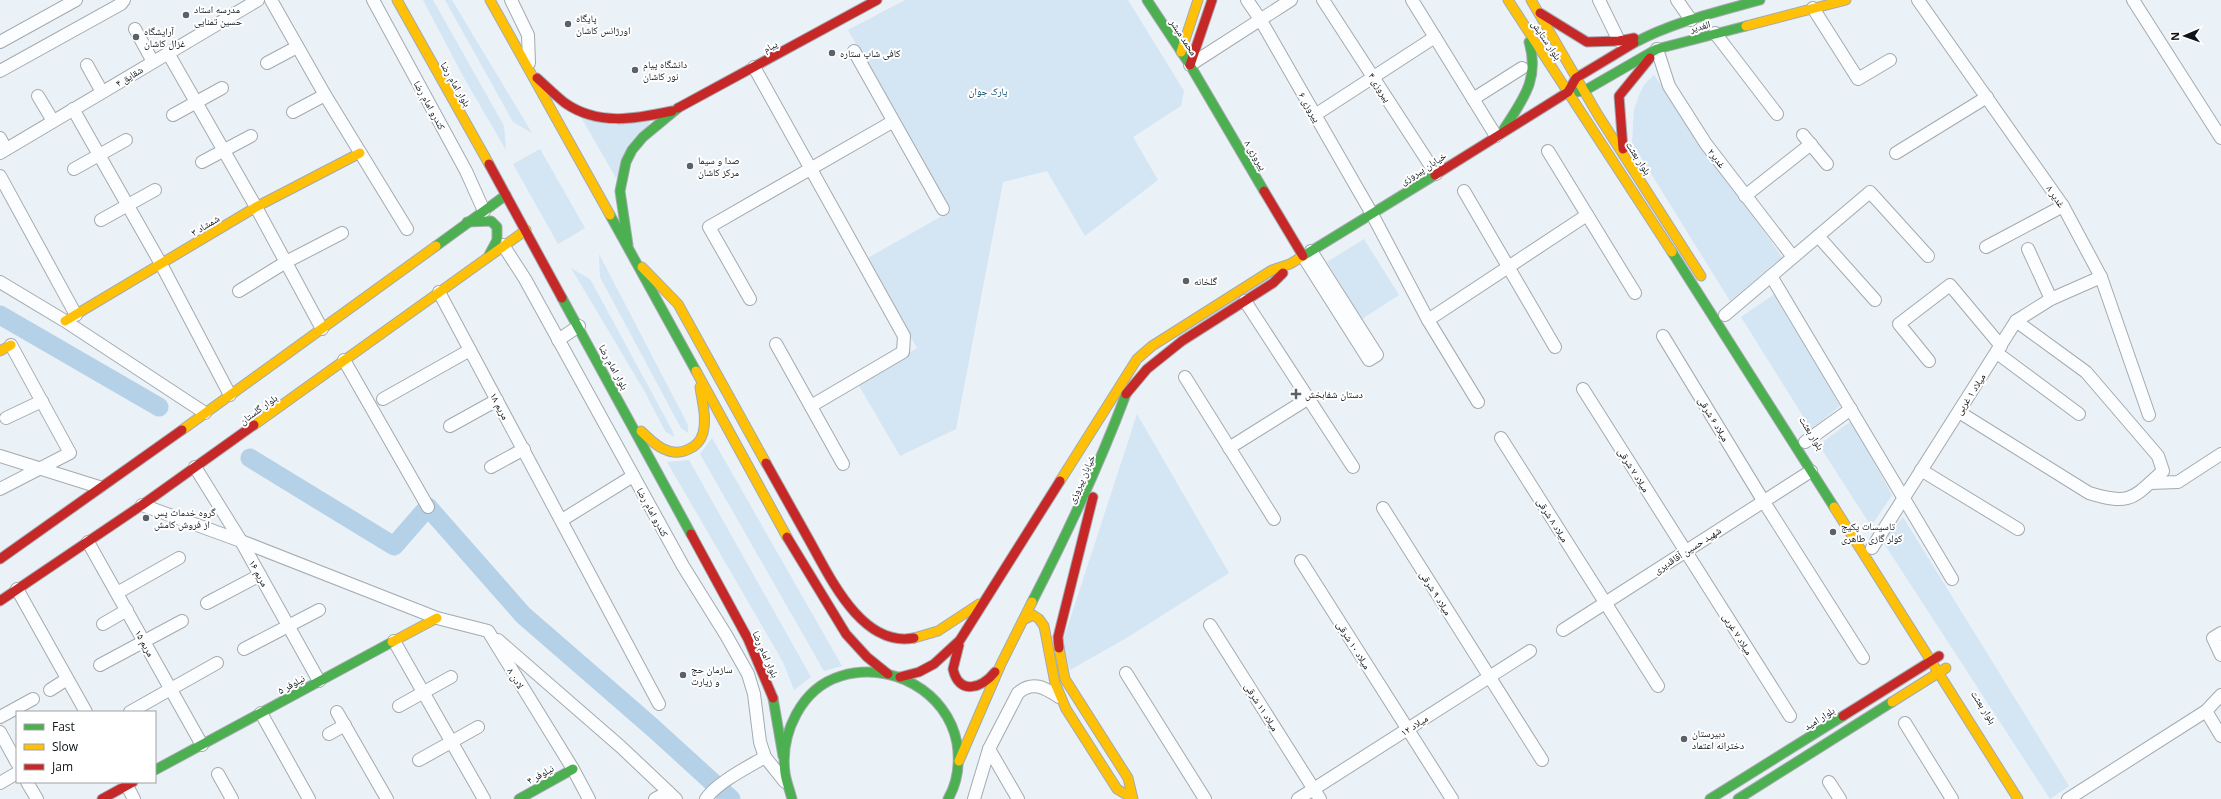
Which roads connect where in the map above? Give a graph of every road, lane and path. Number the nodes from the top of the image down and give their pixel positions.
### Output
1 (76, 0) edge
2 (124, 0) edge
3 (258, 0) edge
4 (271, 0) edge
5 (373, 0) edge
6 (398, 0) edge
7 (489, 0) edge
8 (511, 0) edge
9 (1147, 0) edge
10 (1198, 0) edge
11 (1212, 0) edge
12 (1247, 0) edge
13 (1291, 0) edge
14 (1323, 0) edge
15 (1412, 0) edge
16 (1508, 0) edge
17 (1531, 0) edge
18 (1599, 0) edge
19 (1676, 0) edge
20 (1846, 0) edge
21 (1918, 0) edge
22 (2133, 0) edge
23 (875, 1) edge
24 (1812, 8) junction
25 (1757, 9) edge
26 (1538, 11) junction
27 (1517, 15) junction
28 (1260, 19) junction
29 (1691, 20) junction
30 (135, 29) dead end
31 (1653, 33) junction
32 (1715, 33) junction
33 (1435, 37) junction
34 (1619, 41) junction
35 (0, 42) edge
36 (298, 47) junction
37 (1657, 49) junction
38 (854, 51) dead end
39 (1181, 52) junction
40 (168, 53) junction
41 (1890, 60) dead end
42 (153, 62) junction
43 (267, 63) dead end
44 (87, 65) dead end
45 (1190, 65) junction
46 (754, 67) junction
47 (1522, 68) dead end
48 (531, 70) junction
49 (0, 72) edge
50 (1374, 78) junction
51 (1576, 78) junction
52 (222, 88) dead end
53 (1584, 91) junction
54 (102, 92) junction
55 (1568, 92) junction
56 (325, 95) junction
57 (38, 96) dead end
58 (450, 96) junction
59 (1987, 97) junction
60 (1473, 99) junction
61 (196, 103) junction
62 (432, 108) junction
63 (73, 109) junction
64 (673, 111) junction
65 (293, 112) dead end
66 (1777, 114) dead end
67 (173, 115) dead end
68 (1315, 115) junction
69 (53, 121) junction
70 (892, 122) junction
71 (1499, 133) junction
72 (251, 136) dead end
73 (0, 138) edge
74 (2221, 138) edge
75 (126, 140) dead end
76 (224, 150) junction
77 (1548, 150) dead end
78 (3, 151) edge
79 (360, 153) junction
80 (1896, 153) dead end
81 (99, 155) junction
82 (1624, 155) junction
83 (202, 162) dead end
84 (1827, 164) dead end
85 (74, 169) dead end
86 (809, 169) junction
87 (1436, 174) junction
88 (0, 176) edge
89 (155, 190) dead end
90 (1464, 191) dead end
91 (506, 195) junction
92 (1745, 196) junction
93 (128, 205) junction
94 (2063, 206) junction
95 (256, 207) junction
96 (943, 209) dead end
97 (484, 210) junction
98 (1372, 214) junction
99 (1588, 215) junction
100 (101, 220) dead end
101 (468, 222) junction
102 (406, 229) dead end
103 (526, 230) junction
104 (342, 233) dead end
105 (1818, 236) junction
106 (503, 245) junction
107 (628, 246) junction
108 (1986, 247) dead end
109 (2028, 249) dead end
110 (1307, 254) junction
111 (489, 255) junction
112 (1928, 256) dead end
113 (1793, 257) junction
114 (635, 260) junction
115 (286, 262) junction
116 (161, 264) junction
117 (1290, 264) junction
118 (1509, 266) junction
119 (1771, 276) junction
120 (2101, 277) junction
121 (0, 282) edge
122 (1706, 285) dead end
123 (239, 291) dead end
124 (439, 292) junction
125 (1635, 293) dead end
126 (750, 299) dead end
127 (2051, 299) junction
128 (1875, 300) dead end
129 (1245, 301) junction
130 (76, 315) junction
131 (1725, 315) dead end
132 (1428, 320) junction
133 (65, 321) junction
134 (2016, 321) junction
135 (579, 326) junction
136 (322, 329) junction
137 (1663, 336) dead end
138 (558, 340) junction
139 (776, 344) dead end
140 (11, 345) joint
141 (1555, 346) dead end
142 (470, 350) junction
143 (1999, 350) junction
144 (0, 351) edge
145 (1373, 358) dead end
146 (344, 360) junction
147 (1929, 361) dead end
148 (699, 377) junction
149 (1185, 377) dead end
150 (1583, 389) dead end
151 (230, 395) junction
152 (1309, 398) junction
153 (383, 399) dead end
154 (497, 400) junction
155 (42, 401) junction
156 (1478, 402) dead end
157 (811, 406) junction
158 (1851, 409) junction
159 (1959, 412) junction
160 (206, 413) junction
161 (2079, 414) dead end
162 (2149, 415) dead end
163 (6, 418) dead end
164 (630, 421) junction
165 (450, 426) dead end
166 (1501, 438) dead end
167 (1805, 442) dead end
168 (1229, 448) junction
169 (524, 449) junction
170 (2221, 454) edge
171 (0, 456) edge
172 (1103, 456) junction
173 (843, 464) dead end
174 (195, 467) junction
175 (492, 467) dead end
176 (1353, 467) dead end
177 (38, 468) junction
178 (1921, 470) junction
179 (1812, 471) junction
180 (633, 476) junction
181 (2150, 483) junction
182 (100, 487) junction
183 (0, 489) edge
184 (1903, 497) junction
185 (1764, 502) junction
186 (142, 505) junction
187 (428, 508) dead end
188 (1383, 508) dead end
189 (1274, 519) dead end
190 (562, 520) junction
191 (779, 523) junction
192 (2018, 529) dead end
193 (241, 540) junction
194 (88, 542) junction
195 (812, 546) junction
196 (1872, 548) dead end
197 (1686, 552) junction
198 (702, 553) junction
199 (0, 558) edge
200 (179, 558) dead end
201 (1301, 561) dead end
202 (683, 566) junction
203 (260, 575) junction
204 (1952, 579) dead end
205 (17, 589) junction
206 (117, 593) junction
207 (1901, 595) dead end
208 (985, 600) junction
209 (0, 601) edge
210 (207, 603) dead end
211 (1606, 603) junction
212 (127, 610) junction
213 (319, 610) dead end
214 (437, 618) junction
215 (1025, 619) junction
216 (182, 621) dead end
217 (103, 624) dead end
218 (288, 625) junction
219 (1210, 625) dead end
220 (1563, 630) dead end
221 (488, 631) junction
222 (2221, 633) edge
223 (960, 640) junction
224 (144, 641) junction
225 (394, 641) junction
226 (244, 649) dead end
227 (1530, 651) dead end
228 (2221, 655) edge
229 (1938, 656) junction
230 (1863, 658) dead end
231 (1930, 662) junction
232 (217, 663) dead end
233 (1001, 664) junction
234 (100, 665) dead end
235 (1946, 668) junction
236 (1126, 673) dead end
237 (888, 674) junction
238 (1937, 674) junction
239 (451, 677) dead end
240 (900, 677) junction
241 (1490, 677) junction
242 (67, 679) junction
243 (319, 681) junction
244 (1658, 686) dead end
245 (171, 689) junction
246 (50, 690) dead end
247 (423, 692) junction
248 (2221, 695) edge
249 (1059, 697) junction
250 (33, 699) dead end
251 (659, 704) dead end
252 (399, 706) dead end
253 (85, 711) edge
254 (132, 711) edge
255 (2206, 711) junction
256 (337, 712) dead end
257 (261, 713) junction
258 (1790, 716) dead end
259 (0, 717) edge
260 (1905, 722) dead end
261 (345, 725) junction
262 (478, 727) dead end
263 (1408, 729) junction
264 (0, 732) edge
265 (330, 734) dead end
266 (2221, 736) edge
267 (452, 742) junction
268 (202, 745) junction
269 (989, 749) junction
270 (782, 756) junction
271 (765, 757) junction
272 (419, 760) dead end
273 (1542, 760) dead end
274 (16, 761) edge
275 (959, 761) junction
276 (156, 769) edge
277 (573, 769) junction
278 (2013, 773) dead end
279 (16, 774) edge
280 (218, 774) dead end
281 (956, 775) junction
282 (785, 782) junction
283 (1829, 782) dead end
284 (0, 783) edge
285 (29, 783) edge
286 (128, 783) edge
287 (1317, 794) edge
288 (672, 795) edge
289 (1132, 798) edge
290 (37, 799) edge
291 (102, 799) edge
292 (134, 799) edge
293 (232, 799) edge
294 (309, 799) edge
295 (387, 799) edge
296 (484, 799) edge
297 (519, 799) edge
298 (589, 799) edge
299 (655, 799) edge
300 (706, 799) edge
301 (792, 799) edge
302 (948, 799) edge
303 (956, 799) edge
304 (974, 799) edge
305 (1018, 799) edge
306 (1206, 799) edge
307 (1298, 799) edge
308 (1452, 799) edge
309 (1710, 799) edge
310 (1738, 799) edge
311 (1840, 799) edge
312 (1952, 799) edge
313 (2018, 799) edge
314 (2068, 799) edge

1 - 35 street
2 - 49 street
3 - 40 street, شقایق ۴
4 - 36 street
5 - 62 street, کندرو امام رضا
6 - 58 main road, بلوار امام رضا
7 - 48 main road
8 - 48 street
9 - 39 main road, محمد مبشر
10 - 39 main road
11 - 45 main road
12 - 28 street, پیروزی ۶
13 - 28 street
14 - 50 street, پیروزی ۴
15 - 33 street
16 - 27 main road, بلوار ستایش
17 - 26 main road, بلوار ستایش
18 - 34 street
19 - 29 street
20 - 24 main road, الغدیر
21 - 59 street, غدیر ۸
22 - 74 street
23 - 46 main road, پیام
24 - 25 main road, الغدیر
24 - 41 street
25 - 29 main road, الغدیر
25 - 32 main road, الغدیر
26 - 34 main road
26 - 51 main road, بلوار ستایش
27 - 55 main road, بلوار ستایش
27 - 71 main road
28 - 45 street
28 - 68 street, پیروزی ۶
29 - 31 main road, الغدیر
30 - 42 street
31 - 34 main road
31 - 51 main road, الغدیر
32 - 37 main road, الغدیر
32 - 66 street
33 - 50 street
33 - 60 street
36 - 43 street
36 - 56 street
37 - 53 main road, الغدیر
37 - 82 main road
37 - 92 street, غدیر۲
38 - 70 street
39 - 45 main road, محمد مبشر
40 - 42 street, شقایق ۴
40 - 61 street
42 - 54 street, شقایق ۴
44 - 54 street
45 - 110 main road, پیروزی ۸
46 - 64 main road, پیام
46 - 86 street
47 - 60 street
48 - 64 main road
48 - 107 main road
50 - 68 street
50 - 87 street, پیروزی ۴
51 - 53 main road, بلوار بعثت
51 - 55 main road
52 - 61 street
53 - 55 main road, الغدیر
53 - 82 main road, بلوار بعثت
54 - 63 street, شقایق ۴
55 - 71 main road, خیابان پیروزی
55 - 179 main road, بلوار بعثت
56 - 65 street
56 - 79 street
57 - 69 street
58 - 62 street
58 - 91 main road, بلوار امام رضا
59 - 80 street
59 - 94 street, غدیر ۸
60 - 71 street
61 - 67 street
61 - 76 street
62 - 97 street, کندرو امام رضا
63 - 69 street, شقایق ۴
63 - 81 street
64 - 107 main road
68 - 98 street, پیروزی ۶
69 - 78 street, شقایق ۴
70 - 86 street
70 - 96 street
71 - 87 main road, خیابان پیروزی
72 - 76 street
73 - 78 street
75 - 81 street
76 - 83 street
76 - 95 street
77 - 99 street
79 - 95 main road, شمشاد ۳
79 - 102 street
81 - 85 street
81 - 93 street
82 - 122 main road, بلوار بعثت
84 - 92 street
86 - 126 street
86 - 157 street
87 - 98 main road, خیابان پیروزی
88 - 130 street
89 - 93 street
90 - 118 street
91 - 97 main road
91 - 103 main road, بلوار امام رضا
92 - 113 street, غدیر۲
93 - 100 street
93 - 116 street
94 - 108 street
94 - 120 street, غدیر ۸
95 - 115 street
95 - 116 main road, شمشاد ۳
97 - 101 main road
98 - 110 main road, خیابان پیروزی
98 - 132 street, پیروزی ۶
99 - 118 street
99 - 125 street
101 - 111 main road
101 - 136 main road
103 - 106 main road, بلوار گلستان
103 - 135 main road, بلوار امام رضا
104 - 115 street
105 - 112 street
105 - 113 street
105 - 128 street
106 - 111 main road, بلوار گلستان
106 - 138 street, کندرو امام رضا
107 - 114 main road
109 - 127 street
110 - 117 main road, خیابان پیروزی
110 - 145 street
111 - 124 main road, بلوار گلستان
113 - 119 street
114 - 148 main road
114 - 195 main road
115 - 123 street
115 - 136 street
116 - 130 main road, شمشاد ۳
116 - 151 street
117 - 129 main road, خیابان پیروزی
117 - 208 main road, خیابان پیروزی
118 - 132 street
118 - 141 street
119 - 131 street
119 - 158 street
120 - 127 street, میلاد ۱ غربی
120 - 162 street, غدیر ۸
121 - 133 street
124 - 142 street, مریم ۱۸
124 - 146 main road, بلوار گلستان
127 - 134 street, میلاد ۱ غربی
129 - 152 street
129 - 172 main road, خیابان پیروزی
130 - 133 main road, شمشاد ۳
132 - 156 street, پیروزی ۶
133 - 160 street
134 - 143 street, میلاد ۱ غربی
134 - 181 street
135 - 138 street
135 - 164 main road, بلوار امام رضا
136 - 151 main road
137 - 185 street, میلاد ۶ شرقی
138 - 180 street, کندرو امام رضا
139 - 157 street
140 - 144 main road
140 - 155 street
142 - 153 street
142 - 154 street, مریم ۱۸
143 - 147 street
143 - 159 street, میلاد ۱ غربی
143 - 161 street
146 - 174 main road, بلوار گلستان
146 - 187 street
148 - 164 main road
148 - 191 main road
149 - 168 street
150 - 197 street, میلاد ۷ شرقی
151 - 160 main road
152 - 168 street
152 - 176 street
154 - 165 street
154 - 169 street, مریم ۱۸
155 - 163 street
155 - 177 street
157 - 173 street
158 - 167 street
158 - 184 street
159 - 178 street, میلاد ۱ غربی
159 - 181 street
160 - 182 main road
164 - 198 main road, بلوار امام رضا
166 - 211 street, میلاد ۸ شرقی
168 - 189 street
169 - 175 street
169 - 190 street, مریم ۱۸
170 - 181 street
171 - 177 street
172 - 215 main road, خیابان پیروزی
172 - 289 main road
174 - 186 main road, بلوار گلستان
174 - 193 street, مریم ۱۶
177 - 182 street
177 - 183 street
178 - 184 street, میلاد ۱ غربی
178 - 192 street
179 - 185 street, شهید حسین آقاقدیری
179 - 231 main road, بلوار بعثت
180 - 190 street
180 - 202 street, کندرو امام رضا
182 - 199 main road
184 - 196 street, میلاد ۱ غربی
184 - 204 street
185 - 197 street, شهید حسین آقاقدیری
185 - 230 street, میلاد ۶ شرقی
186 - 193 street
186 - 194 main road, بلوار گلستان
188 - 241 street, میلاد ۹ شرقی
190 - 251 street, مریم ۱۸
191 - 195 main road
191 - 237 main road
193 - 203 street, مریم ۱۶
193 - 214 street
194 - 205 main road, بلوار گلستان
194 - 206 street, مریم ۱۵
195 - 208 main road
197 - 211 street, شهید حسین آقاقدیری
197 - 258 street, میلاد ۷ غربی
198 - 202 street
198 - 270 main road, بلوار امام رضا
200 - 206 street
201 - 263 street, میلاد ۱۰ شرقی
202 - 271 street, کندرو امام رضا
203 - 210 street
203 - 218 street, مریم ۱۶
205 - 209 main road, بلوار گلستان
205 - 242 street
206 - 212 street, مریم ۱۵
207 - 229 main road, بلوار بعثت
208 - 223 main road, خیابان پیروزی
211 - 220 street, شهید حسین آقاقدیری
211 - 244 street, میلاد ۸ شرقی
212 - 217 street
212 - 224 street, مریم ۱۵
213 - 218 street
214 - 221 street
214 - 225 main road, نیلوفر ۵
215 - 233 main road, خیابان پیروزی
215 - 249 main road
216 - 224 street
218 - 226 street
218 - 243 street, مریم ۱۶
219 - 287 street, میلاد ۱۱ شرقی
221 - 277 street, لادن ۸
221 - 288 street
222 - 228 street
223 - 233 main road
223 - 240 main road, خیابان پیروزی
224 - 234 street
224 - 245 street, مریم ۱۵
225 - 243 main road, نیلوفر ۵
225 - 247 street
227 - 241 street, میلاد ۱۲
229 - 231 main road, بلوار امید
229 - 235 main road, بلوار بعثت
231 - 238 main road, بلوار بعثت
231 - 309 main road, بلوار امید
232 - 245 street
233 - 275 main road, خیابان پیروزی
235 - 238 main road
235 - 278 main road, بلوار بعثت
236 - 306 street
237 - 240 main road
237 - 270 main road
238 - 310 main road
238 - 313 main road, بلوار بعثت
239 - 247 street
240 - 275 main road
241 - 263 street, میلاد ۱۲
241 - 273 street, میلاد ۹ شرقی
242 - 246 street
242 - 253 street
243 - 257 main road, نیلوفر ۵
245 - 254 street
245 - 268 street, مریم ۱۵
247 - 252 street
247 - 267 street
248 - 255 street
249 - 269 street
249 - 289 main road
250 - 259 street
255 - 266 street
255 - 314 street
256 - 261 street
257 - 268 main road, نیلوفر ۵
257 - 294 street
260 - 312 street
261 - 265 street
261 - 295 street
262 - 267 street
263 - 287 street, میلاد ۱۲
263 - 308 street, میلاد ۱۰ شرقی
264 - 274 street
267 - 272 street
267 - 296 street
268 - 276 main road, نیلوفر ۵
269 - 304 street
269 - 305 street
270 - 282 main road, بلوار امام رضا
271 - 282 street, کندرو امام رضا
271 - 300 street
275 - 281 main road
277 - 297 main road, نیلوفر ۴
277 - 298 street, لادن ۸
279 - 284 street
280 - 293 street
281 - 302 main road
281 - 303 main road
282 - 301 main road, بلوار امام رضا
283 - 311 street
285 - 290 street
286 - 291 main road
286 - 292 street
287 - 307 street, میلاد ۱۲
288 - 299 street

